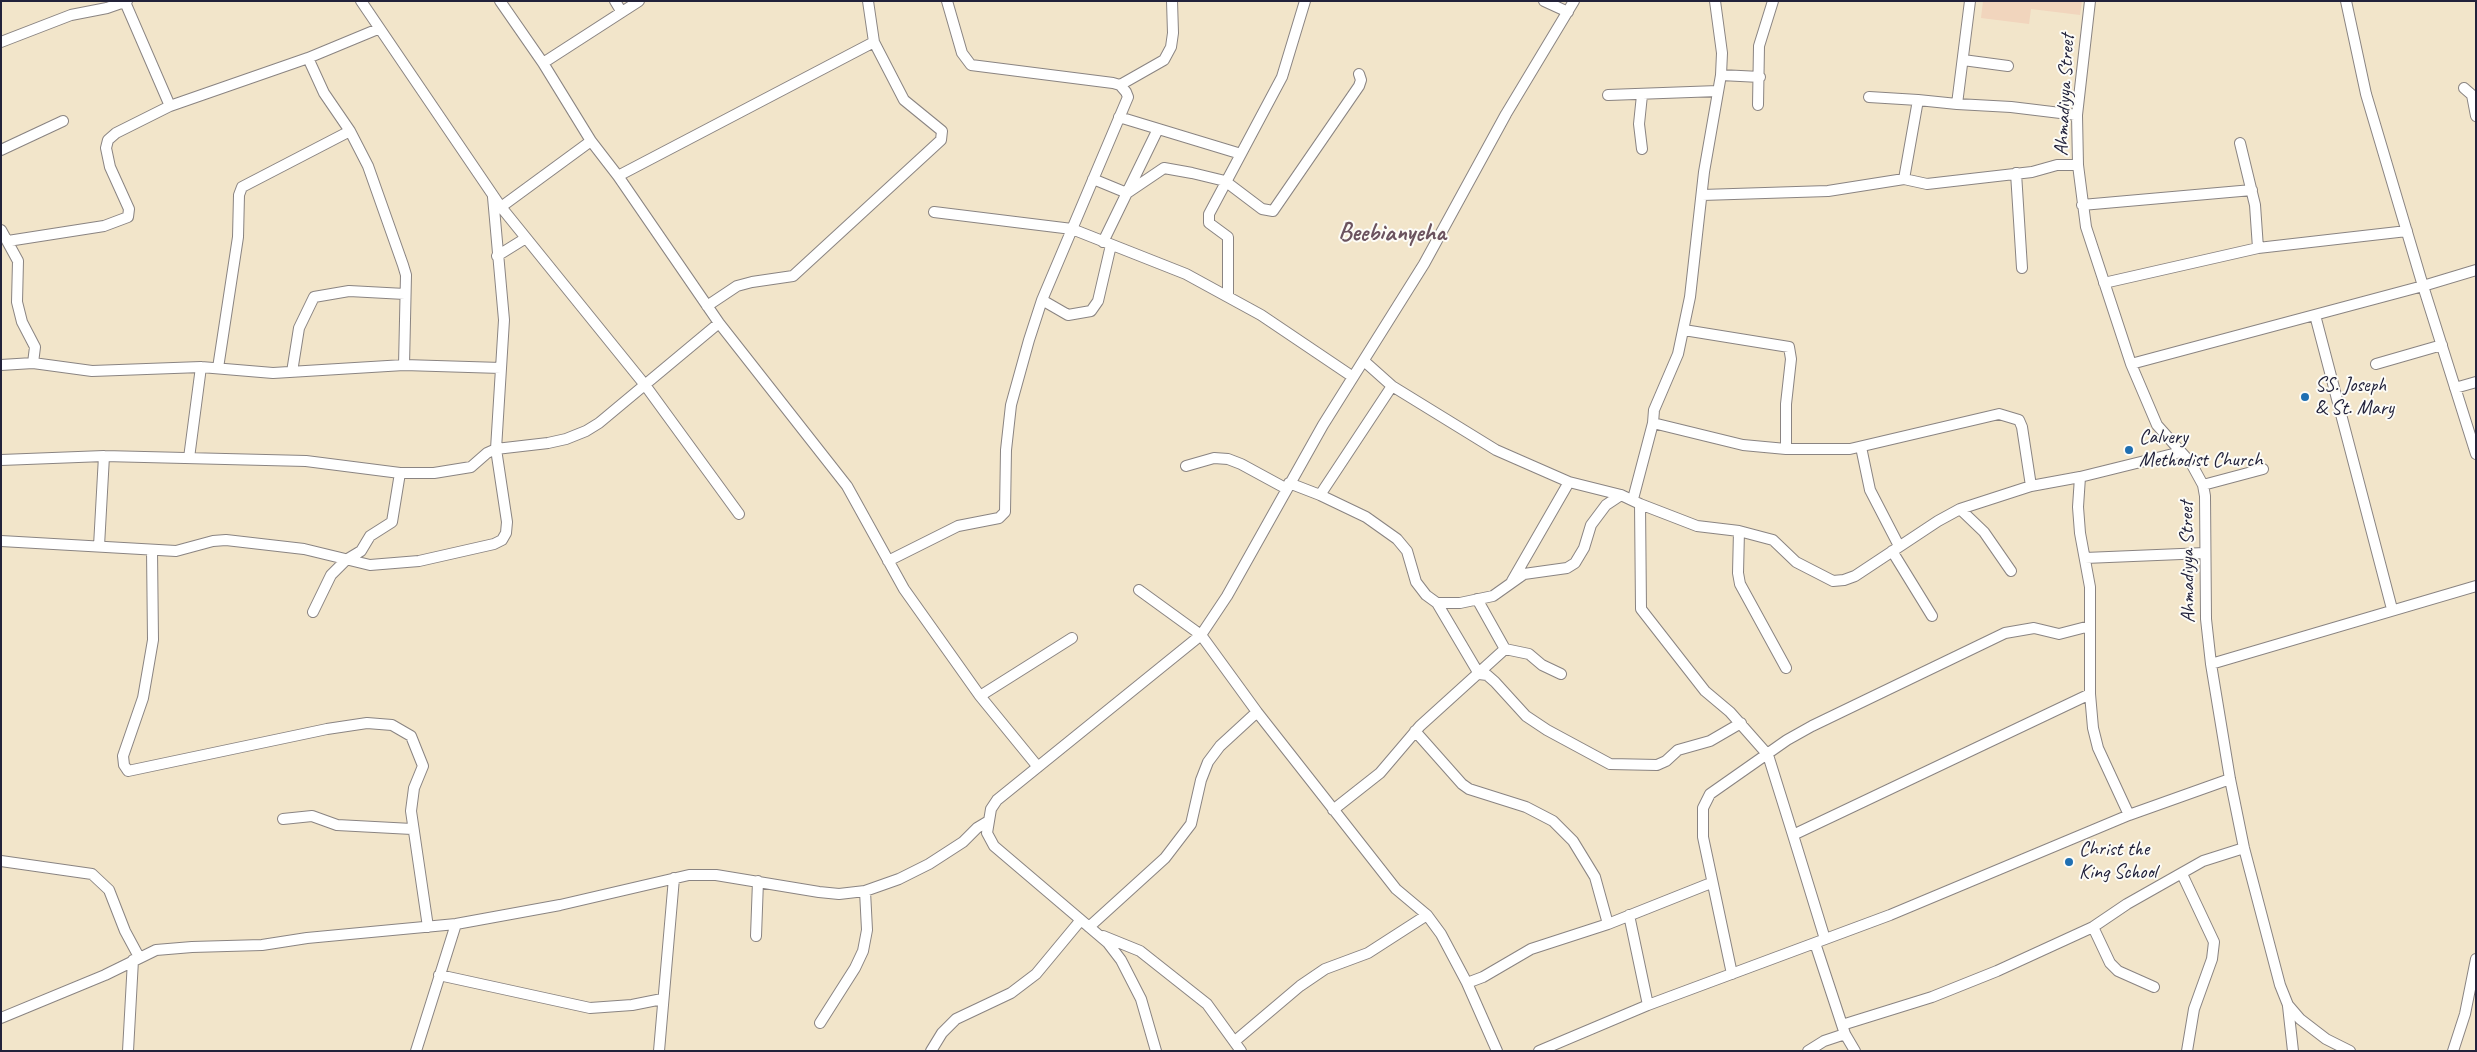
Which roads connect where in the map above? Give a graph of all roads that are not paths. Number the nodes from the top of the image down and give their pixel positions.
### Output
1 (360, 1) edge
2 (500, 1) edge
3 (615, 1) edge
4 (640, 1) edge
5 (868, 1) edge
6 (948, 1) edge
7 (1172, 1) edge
8 (1305, 1) edge
9 (1544, 1) edge
10 (1574, 1) edge
11 (1715, 1) edge
12 (1772, 1) edge
13 (1970, 1) edge
14 (2090, 1) edge
15 (2346, 1) edge
16 (126, 2) edge
17 (105, 5) edge
18 (621, 11) junction
19 (1568, 12) junction
20 (378, 29) junction
21 (1, 42) edge
22 (874, 42) junction
23 (308, 58) junction
24 (1963, 60) junction
25 (543, 63) junction
26 (2008, 66) dead end
27 (1359, 74) dead end
28 (1721, 75) junction
29 (1760, 76) junction
30 (1120, 85) junction
31 (2464, 88) dead end
32 (1718, 90) junction
33 (1608, 95) dead end
34 (1642, 95) junction
35 (1868, 97) dead end
36 (1918, 100) junction
37 (1957, 104) junction
38 (1758, 105) dead end
39 (170, 106) junction
40 (2077, 115) junction
41 (2476, 116) edge
42 (1119, 117) junction
43 (63, 121) dead end
44 (1158, 129) junction
45 (350, 131) junction
46 (591, 141) junction
47 (2240, 143) dead end
48 (1642, 149) dead end
49 (1, 150) edge
50 (1241, 154) junction
51 (2078, 165) junction
52 (2016, 173) junction
53 (618, 176) junction
54 (1093, 179) junction
55 (1904, 180) junction
56 (1225, 181) junction
57 (2252, 190) junction
58 (1127, 193) junction
59 (1702, 195) junction
60 (494, 197) junction
61 (2082, 205) junction
62 (501, 207) junction
63 (934, 212) dead end
64 (1072, 229) junction
65 (1, 230) edge
66 (2408, 231) junction
67 (526, 238) junction
68 (8, 241) junction
69 (1107, 243) junction
70 (2258, 248) junction
71 (497, 256) junction
72 (2022, 268) dead end
73 (2476, 270) edge
74 (2104, 283) junction
75 (2423, 286) junction
76 (405, 294) junction
77 (1228, 296) junction
78 (1042, 300) junction
79 (707, 306) junction
80 (2315, 315) junction
81 (719, 324) junction
82 (1684, 330) junction
83 (2442, 345) junction
84 (1364, 360) junction
85 (33, 363) junction
86 (2131, 364) junction
87 (2376, 364) dead end
88 (1, 365) edge
89 (404, 365) junction
90 (201, 367) junction
91 (218, 368) junction
92 (500, 368) junction
93 (292, 372) junction
94 (1353, 377) junction
95 (2476, 382) edge
96 (645, 385) junction
97 (1392, 386) junction
98 (2456, 388) junction
99 (1653, 423) junction
100 (1861, 447) junction
101 (496, 448) junction
102 (1786, 449) junction
103 (2181, 452) junction
104 (2476, 454) edge
105 (104, 456) junction
106 (189, 458) junction
107 (1, 460) edge
108 (1186, 466) dead end
109 (2263, 470) dead end
110 (400, 473) junction
111 (2080, 477) junction
112 (1569, 482) junction
113 (2203, 485) junction
114 (1288, 486) junction
115 (2031, 486) junction
116 (1320, 495) junction
117 (1621, 495) junction
118 (1636, 502) junction
119 (1960, 509) junction
120 (739, 514) dead end
121 (1739, 531) junction
122 (1, 541) edge
123 (99, 546) junction
124 (1896, 549) junction
125 (152, 550) junction
126 (2206, 552) junction
127 (2085, 558) junction
128 (346, 560) junction
129 (888, 561) junction
130 (2010, 571) dead end
131 (1510, 586) junction
132 (2476, 586) edge
133 (1139, 590) dead end
134 (1477, 599) junction
135 (1437, 603) junction
136 (2392, 609) junction
137 (313, 612) dead end
138 (1932, 616) dead end
139 (2090, 626) junction
140 (1201, 634) junction
141 (1072, 638) dead end
142 (1505, 649) junction
143 (2210, 664) junction
144 (1786, 668) dead end
145 (1479, 674) junction
146 (1561, 674) dead end
147 (2090, 694) junction
148 (980, 696) junction
149 (1257, 712) junction
150 (1741, 723) junction
151 (1415, 731) junction
152 (1768, 755) junction
153 (1038, 767) junction
154 (2230, 779) junction
155 (1333, 810) junction
156 (2129, 815) junction
157 (283, 819) dead end
158 (988, 822) junction
159 (412, 829) junction
160 (1793, 835) junction
161 (2244, 848) junction
162 (1, 861) edge
163 (2182, 874) junction
164 (674, 878) junction
165 (758, 881) junction
166 (1711, 883) junction
167 (865, 891) junction
168 (1629, 915) junction
169 (1427, 916) junction
170 (1080, 921) junction
171 (456, 924) junction
172 (1608, 924) junction
173 (2093, 927) junction
174 (428, 928) junction
175 (1093, 931) junction
176 (756, 936) dead end
177 (1820, 941) junction
178 (136, 958) junction
179 (2476, 959) edge
180 (1732, 974) junction
181 (439, 975) junction
182 (1467, 983) junction
183 (2154, 987) dead end
184 (662, 999) junction
185 (1648, 1005) junction
186 (2288, 1005) junction
187 (1, 1018) edge
188 (820, 1023) dead end
189 (1844, 1029) junction
190 (1234, 1041) junction
191 (128, 1051) edge
192 (416, 1051) edge
193 (659, 1051) edge
194 (932, 1051) edge
195 (1156, 1051) edge
196 (1241, 1051) edge
197 (1497, 1051) edge
198 (1539, 1051) edge
199 (1808, 1051) edge
200 (1855, 1051) edge
201 (2187, 1051) edge
202 (2293, 1051) edge
203 (2350, 1051) edge
204 (2453, 1051) edge

1 - 20 street
2 - 25 street
3 - 18 street
4 - 18 street
5 - 22 street
6 - 30 street
7 - 30 street
8 - 50 street
9 - 19 street
10 - 19 street
11 - 28 street
12 - 29 street
13 - 24 street
14 - 40 street, Ahmadiyya Street
15 - 66 street
16 - 17 street
16 - 39 street
17 - 21 street
18 - 25 street
19 - 84 street
20 - 23 street
20 - 60 street
22 - 53 street
22 - 79 street
23 - 39 street
23 - 45 street
24 - 26 street
24 - 37 street
25 - 46 street
27 - 56 street
28 - 29 street
28 - 32 street
29 - 38 street
30 - 42 street
31 - 41 street
32 - 34 street
32 - 59 street
33 - 34 street
34 - 48 street
35 - 36 street
36 - 37 street
36 - 55 street
37 - 40 street
39 - 68 street
40 - 51 street, Ahmadiyya Street
42 - 44 street
42 - 54 street
43 - 49 street
44 - 50 street
44 - 58 street
45 - 76 street
45 - 91 street
46 - 53 street
46 - 62 street
47 - 57 street
50 - 56 street
51 - 52 street
51 - 61 street, Ahmadiyya Street
52 - 55 street
52 - 72 street
53 - 79 street
54 - 58 street
54 - 64 street
55 - 59 street
56 - 58 street
56 - 77 street
57 - 61 street
57 - 70 street
58 - 69 street
59 - 82 street
60 - 62 street
60 - 71 street
61 - 74 street, Ahmadiyya Street
62 - 67 street
63 - 64 street
64 - 69 street
64 - 78 street
65 - 68 street
66 - 70 street
66 - 75 street
67 - 71 street
67 - 96 street
68 - 85 street
69 - 77 street
69 - 78 street
70 - 74 street
71 - 92 street
73 - 75 street
74 - 86 street, Ahmadiyya Street
75 - 80 street
75 - 83 street
76 - 89 street
76 - 93 street
77 - 94 street
78 - 129 street
79 - 81 street
80 - 86 street
80 - 136 street
81 - 96 street
81 - 129 street
82 - 99 street
82 - 102 street
83 - 87 street
83 - 98 street
84 - 94 street
84 - 97 street
85 - 88 street
85 - 90 street
86 - 103 street, Ahmadiyya Street
89 - 92 street
89 - 93 street
90 - 91 street
90 - 106 street
91 - 93 street
92 - 101 street
94 - 114 street
95 - 98 street
96 - 101 street
96 - 120 street
97 - 112 street
97 - 116 street
98 - 104 street
99 - 102 street
99 - 118 street
100 - 102 street
100 - 115 street
100 - 124 street
101 - 110 street
101 - 128 street
103 - 111 street
103 - 113 street, Ahmadiyya Street
105 - 106 street
105 - 107 street
105 - 123 street
106 - 110 street
108 - 114 street
109 - 113 street
110 - 128 street
111 - 115 street
111 - 127 street
112 - 117 street
112 - 131 street
113 - 126 street, Ahmadiyya Street
114 - 116 street
114 - 140 street
115 - 119 street
116 - 135 street
117 - 118 street
117 - 131 street
118 - 121 street
118 - 150 street
119 - 124 street
119 - 130 street
121 - 124 street
121 - 144 street
122 - 123 street
123 - 125 street
124 - 138 street
125 - 128 street
125 - 159 street
126 - 127 street
126 - 143 street, Ahmadiyya Street
127 - 139 street
128 - 137 street
129 - 148 street
131 - 134 street
132 - 136 street
133 - 140 street
134 - 135 street
134 - 142 street
135 - 145 street
136 - 143 street
139 - 147 street
139 - 152 street
140 - 149 street
140 - 153 street
141 - 148 street
142 - 145 street
142 - 146 street
143 - 154 street, Ahmadiyya Street
145 - 150 street
145 - 151 street
147 - 156 street
147 - 160 street
148 - 153 street
149 - 155 street
149 - 175 street
150 - 152 street
151 - 155 street
151 - 172 street
152 - 160 street
152 - 166 street
153 - 158 street
154 - 156 street
154 - 161 street, Ahmadiyya Street
155 - 169 street
156 - 177 street
157 - 159 street
158 - 167 street
158 - 170 street
159 - 174 street
160 - 177 street
161 - 163 street
161 - 186 street, Ahmadiyya Street
162 - 178 street
163 - 173 street
163 - 201 street
164 - 165 street
164 - 171 street
164 - 184 street
165 - 167 street
165 - 176 street
166 - 168 street
166 - 180 street
167 - 188 street
168 - 172 street
168 - 185 street
169 - 182 street
169 - 190 street
170 - 175 street
170 - 194 street
171 - 174 street
171 - 181 street
172 - 182 street
173 - 183 street
173 - 189 street
174 - 178 street
175 - 190 street
175 - 195 street
177 - 180 street
177 - 189 street
178 - 187 street
178 - 191 street
179 - 204 street
180 - 185 street
181 - 184 street
181 - 192 street
182 - 197 street
184 - 193 street
185 - 198 street
186 - 202 street
186 - 203 street, Ahmadiyya Street
189 - 199 street
189 - 200 street
190 - 196 street

